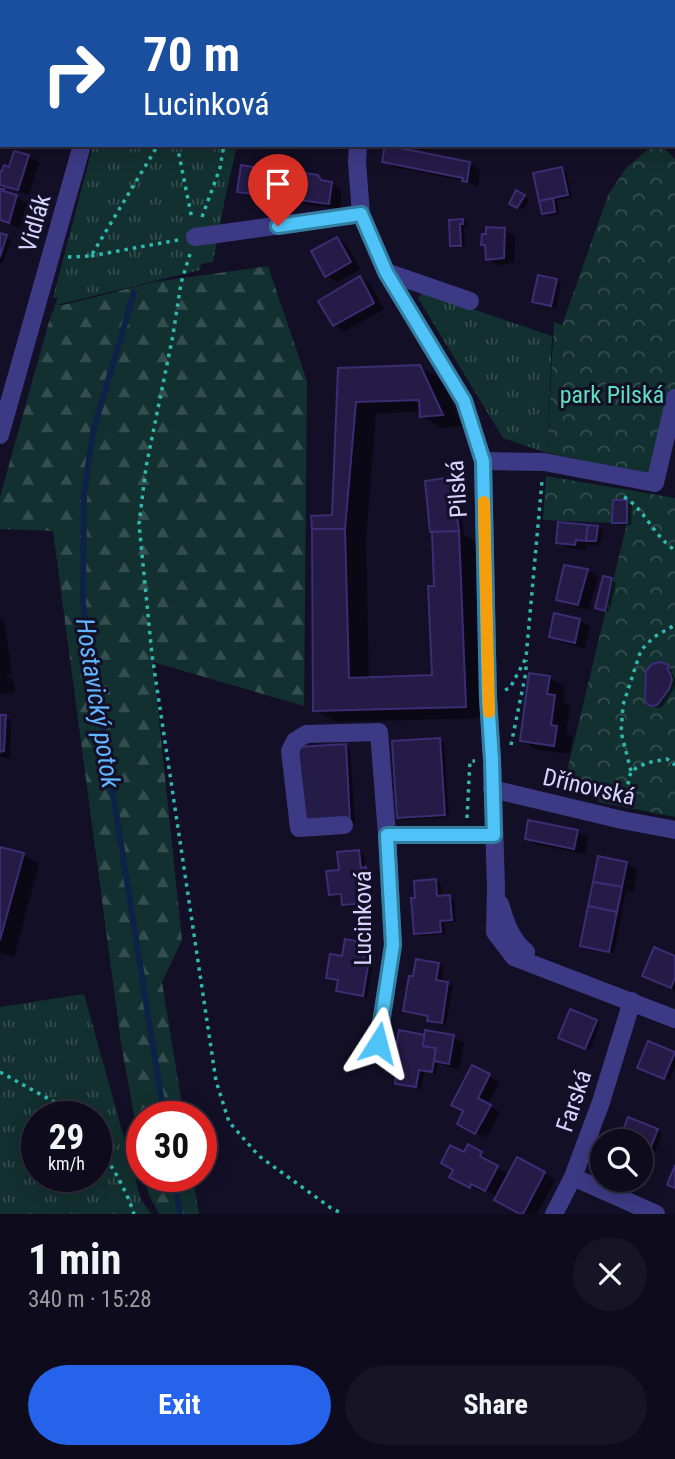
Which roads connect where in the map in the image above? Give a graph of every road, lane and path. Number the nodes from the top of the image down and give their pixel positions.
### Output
1 (81, 147) edge
2 (157, 147) edge
3 (177, 147) edge
4 (224, 147) edge
5 (358, 147) edge
6 (361, 214) junction
7 (195, 237) junction
8 (91, 256) junction
9 (69, 257) dead end
10 (386, 272) junction
11 (470, 301) dead end
12 (675, 398) edge
13 (0, 435) edge
14 (483, 461) junction
15 (544, 462) junction
16 (621, 496) dead end
17 (675, 551) edge
18 (675, 625) edge
19 (488, 698) junction
20 (675, 765) edge
21 (631, 771) junction
22 (492, 789) junction
23 (622, 820) junction
24 (344, 825) dead end
25 (675, 830) edge
26 (387, 835) junction
27 (494, 835) junction
28 (632, 1001) junction
29 (675, 1019) edge
30 (378, 1043) dead end
31 (0, 1072) edge
32 (52, 1101) edge
33 (112, 1167) edge
34 (573, 1177) junction
35 (134, 1214) edge
36 (344, 1214) edge
37 (554, 1214) edge
38 (656, 1214) edge

1 - 13 street, Vidlák
2 - 8 path
3 - 7 path
4 - 7 path
5 - 6 street, Pilská
6 - 7 street
6 - 10 street, Pilská
7 - 8 path
7 - 36 path
8 - 9 path
10 - 11 street
10 - 14 street, Pilská
12 - 15 street
14 - 15 street
14 - 19 street, Pilská
15 - 19 path
16 - 17 path
18 - 21 path
19 - 22 street, Pilská
20 - 21 path
21 - 23 path
22 - 23 street, Dřínovská
22 - 27 street, Pilská
23 - 25 street, Dřínovská
24 - 26 street, Lucinková
26 - 27 street
26 - 30 street, Lucinková
27 - 28 street, Pilská
28 - 29 street, Pilská
28 - 34 street, Farská
31 - 32 path
33 - 35 path
34 - 37 street, Farská
34 - 38 street

